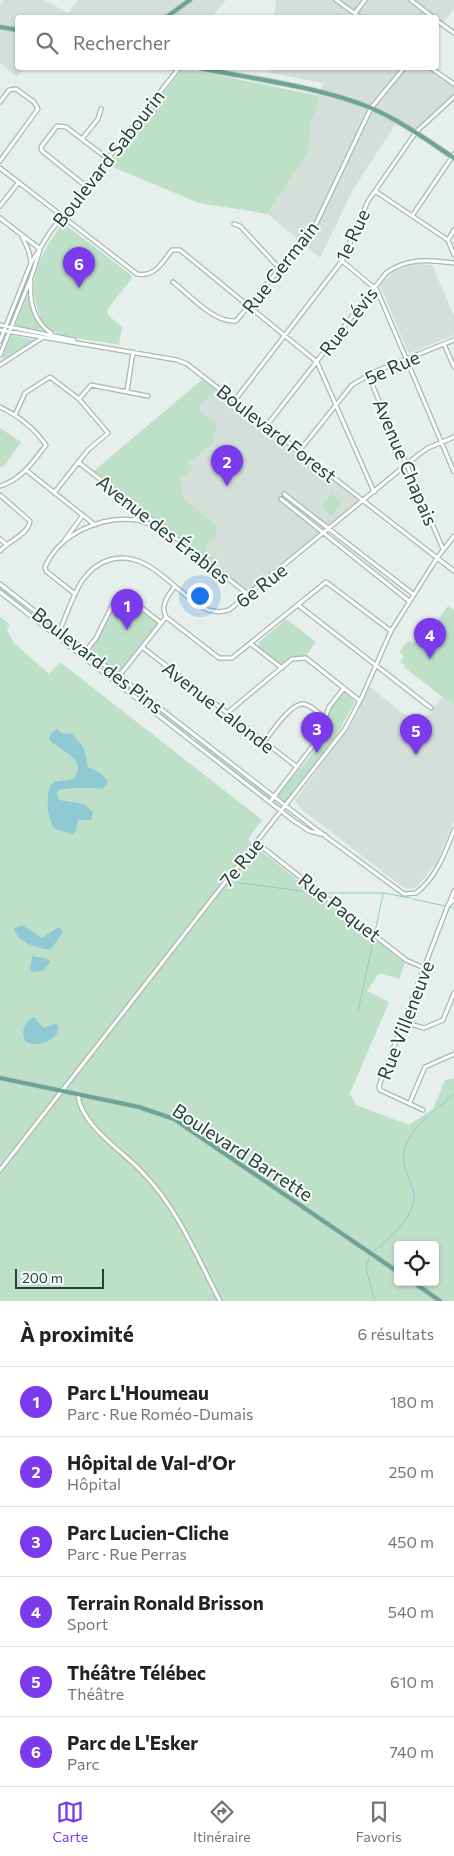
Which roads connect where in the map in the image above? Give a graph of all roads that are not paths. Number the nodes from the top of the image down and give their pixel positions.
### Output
1 (190, 0) edge
2 (336, 0) edge
3 (365, 0) edge
4 (411, 0) edge
5 (355, 13) junction
6 (170, 15) edge
7 (357, 15) edge
8 (430, 15) edge
9 (439, 22) edge
10 (0, 27) edge
11 (15, 30) edge
12 (454, 33) edge
13 (177, 70) edge
14 (209, 70) edge
15 (402, 70) edge
16 (434, 70) edge
17 (454, 84) edge
18 (454, 97) edge
19 (0, 102) edge
20 (371, 108) junction
21 (101, 109) dead end
22 (416, 132) junction
23 (82, 139) junction
24 (453, 156) edge
25 (108, 159) junction
26 (0, 161) edge
27 (0, 168) edge
28 (18, 182) junction
29 (86, 187) junction
30 (375, 191) junction
31 (0, 206) edge
32 (412, 216) junction
33 (63, 217) junction
34 (0, 218) edge
35 (234, 224) dead end
36 (454, 230) edge
37 (18, 232) junction
38 (448, 240) junction
39 (40, 249) junction
40 (454, 255) edge
41 (342, 261) junction
42 (31, 263) junction
43 (454, 263) edge
44 (279, 268) junction
45 (32, 278) junction
46 (173, 282) dead end
47 (374, 286) junction
48 (250, 305) junction
49 (0, 325) edge
50 (4, 329) edge
51 (10, 329) junction
52 (54, 335) junction
53 (284, 336) junction
54 (42, 338) junction
55 (454, 340) edge
56 (0, 341) edge
57 (79, 342) junction
58 (444, 344) junction
59 (133, 352) junction
60 (0, 355) edge
61 (406, 360) junction
62 (316, 362) junction
63 (0, 365) edge
64 (454, 367) edge
65 (368, 375) junction
66 (127, 391) junction
67 (148, 396) dead end
68 (79, 399) junction
69 (235, 400) junction
70 (336, 403) junction
71 (0, 407) edge
72 (15, 414) junction
73 (267, 425) junction
74 (454, 436) edge
75 (442, 442) junction
76 (300, 450) junction
77 (78, 462) junction
78 (406, 465) junction
79 (26, 470) junction
80 (454, 472) edge
81 (0, 486) edge
82 (374, 492) junction
83 (54, 493) junction
84 (284, 494) dead end
85 (0, 495) edge
86 (281, 499) dead end
87 (364, 500) junction
88 (83, 515) junction
89 (95, 524) junction
90 (329, 529) junction
91 (165, 530) junction
92 (324, 533) junction
93 (454, 536) edge
94 (0, 539) edge
95 (6, 544) junction
96 (59, 546) junction
97 (443, 549) junction
98 (0, 551) edge
99 (437, 558) junction
100 (454, 572) edge
101 (0, 584) edge
102 (175, 586) junction
103 (0, 592) edge
104 (75, 594) junction
105 (413, 594) junction
106 (249, 595) junction
107 (409, 601) junction
108 (298, 605) junction
109 (166, 617) junction
110 (161, 622) junction
111 (60, 630) junction
112 (390, 631) junction
113 (57, 636) junction
114 (251, 644) junction
115 (142, 647) junction
116 (86, 651) junction
117 (82, 656) junction
118 (375, 664) junction
119 (282, 668) junction
120 (119, 676) junction
121 (114, 681) junction
122 (344, 688) junction
123 (360, 701) junction
124 (431, 708) dead end
125 (228, 713) junction
126 (324, 718) junction
127 (196, 736) junction
128 (191, 741) junction
129 (264, 742) junction
130 (297, 767) junction
131 (274, 796) junction
132 (270, 802) junction
133 (286, 806) junction
134 (282, 812) junction
135 (454, 830) edge
136 (325, 835) junction
137 (257, 843) junction
138 (454, 891) edge
139 (454, 900) edge
140 (448, 906) junction
141 (424, 968) junction
142 (454, 996) edge
143 (403, 1022) junction
144 (454, 1054) edge
145 (0, 1078) edge
146 (61, 1092) junction
147 (78, 1095) junction
148 (410, 1102) junction
149 (423, 1110) dead end
150 (0, 1170) edge
151 (394, 1269) edge
152 (419, 1286) edge
153 (220, 1301) edge
154 (440, 1301) edge

1 - 6 main road
2 - 5 street
3 - 5 street
4 - 8 street
5 - 7 street
9 - 12 street
10 - 11 main road
13 - 25 street, Boulevard Sabourin
14 - 20 main road
15 - 20 street, Rue Germain
16 - 17 street
18 - 22 street, 1e Rue
19 - 26 street
20 - 22 main road
20 - 44 street, Rue Germain
21 - 23 street
22 - 24 main road
22 - 30 street, 1e Rue
23 - 25 street
23 - 29 street
24 - 32 street
25 - 29 street, Boulevard Sabourin
27 - 28 street
28 - 31 street
28 - 33 street
29 - 33 street, Boulevard Sabourin
30 - 32 street
30 - 41 street, 1e Rue
32 - 38 street
33 - 39 street, Boulevard Sabourin
33 - 48 street
34 - 37 street
35 - 44 street
36 - 38 street
37 - 39 street
37 - 42 street
38 - 40 street
39 - 42 street, Boulevard Sabourin
39 - 45 street, Boulevard Sabourin
41 - 47 street
41 - 53 street, 1e Rue
42 - 50 street, Boulevard Sabourin
43 - 47 street, Rue Lévis
44 - 48 street, Rue Germain
45 - 51 street, Boulevard Sabourin
45 - 52 street
46 - 48 street, Rue Germain
47 - 61 street
47 - 62 street, Rue Lévis
48 - 53 street
49 - 50 street, Boulevard Forest
50 - 51 street, Boulevard Forest
50 - 56 street, Boulevard Sabourin
51 - 52 street, Boulevard Forest
51 - 54 street, Boulevard Forest
51 - 60 street, Boulevard Sabourin
52 - 57 street, Boulevard Forest
53 - 62 street
53 - 69 street, 1e Rue
54 - 57 street, Boulevard Forest
54 - 63 street
55 - 58 street, 5e Rue
57 - 59 street, Boulevard Forest
58 - 61 street, 5e Rue
58 - 64 street
59 - 66 street
59 - 69 street, Boulevard Forest
61 - 65 street, 5e Rue
61 - 75 street
62 - 70 street
62 - 73 street, Rue Lévis
65 - 70 street, 5e Rue
65 - 78 street, Avenue Chapais
66 - 67 street
66 - 68 street
68 - 72 street
68 - 77 street
69 - 73 street, Boulevard Forest
70 - 76 street, 5e Rue
70 - 82 street
71 - 72 street
72 - 79 street
73 - 76 street, Boulevard Forest
74 - 75 street, 6e Rue
75 - 78 street, 6e Rue
75 - 80 street
76 - 87 street, Boulevard Forest
77 - 83 street
77 - 91 street, Avenue des Érables
78 - 82 street, 6e Rue
78 - 97 street, Avenue Chapais
79 - 81 street
79 - 83 street
82 - 87 street, 6e Rue
83 - 88 street
84 - 90 street
85 - 95 street
86 - 92 street
87 - 90 street, 6e Rue
87 - 99 street, Boulevard Forest
88 - 89 street
88 - 96 street
89 - 91 street
89 - 96 street
90 - 92 street, 6e Rue
90 - 105 street
91 - 106 street, Avenue des Érables
92 - 106 street, 6e Rue
92 - 107 street
93 - 97 street, 7e Rue
94 - 95 street
95 - 98 street
96 - 104 street
97 - 99 street, 7e Rue
99 - 100 street, Boulevard Forest
99 - 105 street, 7e Rue
101 - 111 street, Boulevard des Pins
102 - 104 street, 6e Rue
102 - 106 street, 6e Rue
102 - 109 street
103 - 113 street, Boulevard des Pins
104 - 111 street, 6e Rue
105 - 107 street, 7e Rue
107 - 112 street, 7e Rue
108 - 112 street
108 - 114 street
108 - 118 street
109 - 110 street
109 - 114 street
110 - 115 street
110 - 116 street
111 - 113 street, 6e Rue
111 - 116 street, Boulevard des Pins
112 - 118 street, 7e Rue
113 - 117 street, Boulevard des Pins
114 - 119 street
115 - 120 street
115 - 125 street, Avenue Lalonde
116 - 117 street
116 - 120 street, Boulevard des Pins
117 - 121 street, Boulevard des Pins
118 - 123 street, 7e Rue
118 - 124 street
119 - 122 street
119 - 125 street
120 - 121 street
120 - 127 street, Boulevard des Pins
121 - 128 street, Boulevard des Pins
122 - 123 street
122 - 126 street
123 - 133 street, 7e Rue
125 - 129 street, Avenue Lalonde
126 - 129 street
126 - 130 street
127 - 128 street
127 - 131 street, Boulevard des Pins
128 - 132 street, Boulevard des Pins
129 - 130 street, Avenue Lalonde
130 - 131 street
131 - 132 street
131 - 133 street, Boulevard des Pins
132 - 134 street, Boulevard des Pins
133 - 134 street, 7e Rue
133 - 136 street, Boulevard des Pins
134 - 136 street, Boulevard des Pins
134 - 137 street, 7e Rue
135 - 136 street, Boulevard des Pins
137 - 141 street, Rue Paquet
137 - 146 street, 7e Rue
138 - 140 street, Rue Villeneuve
139 - 140 street, Rue Villeneuve
140 - 141 street, Rue Villeneuve
141 - 143 street, Rue Villeneuve
142 - 143 street
143 - 148 street, Rue Villeneuve
144 - 148 street
145 - 146 main road, Boulevard Barrette
146 - 147 main road, Boulevard Barrette
146 - 150 street, 7e Rue
147 - 151 main road, Boulevard Barrette
147 - 153 street
148 - 149 street, Rue Villeneuve
152 - 154 main road

